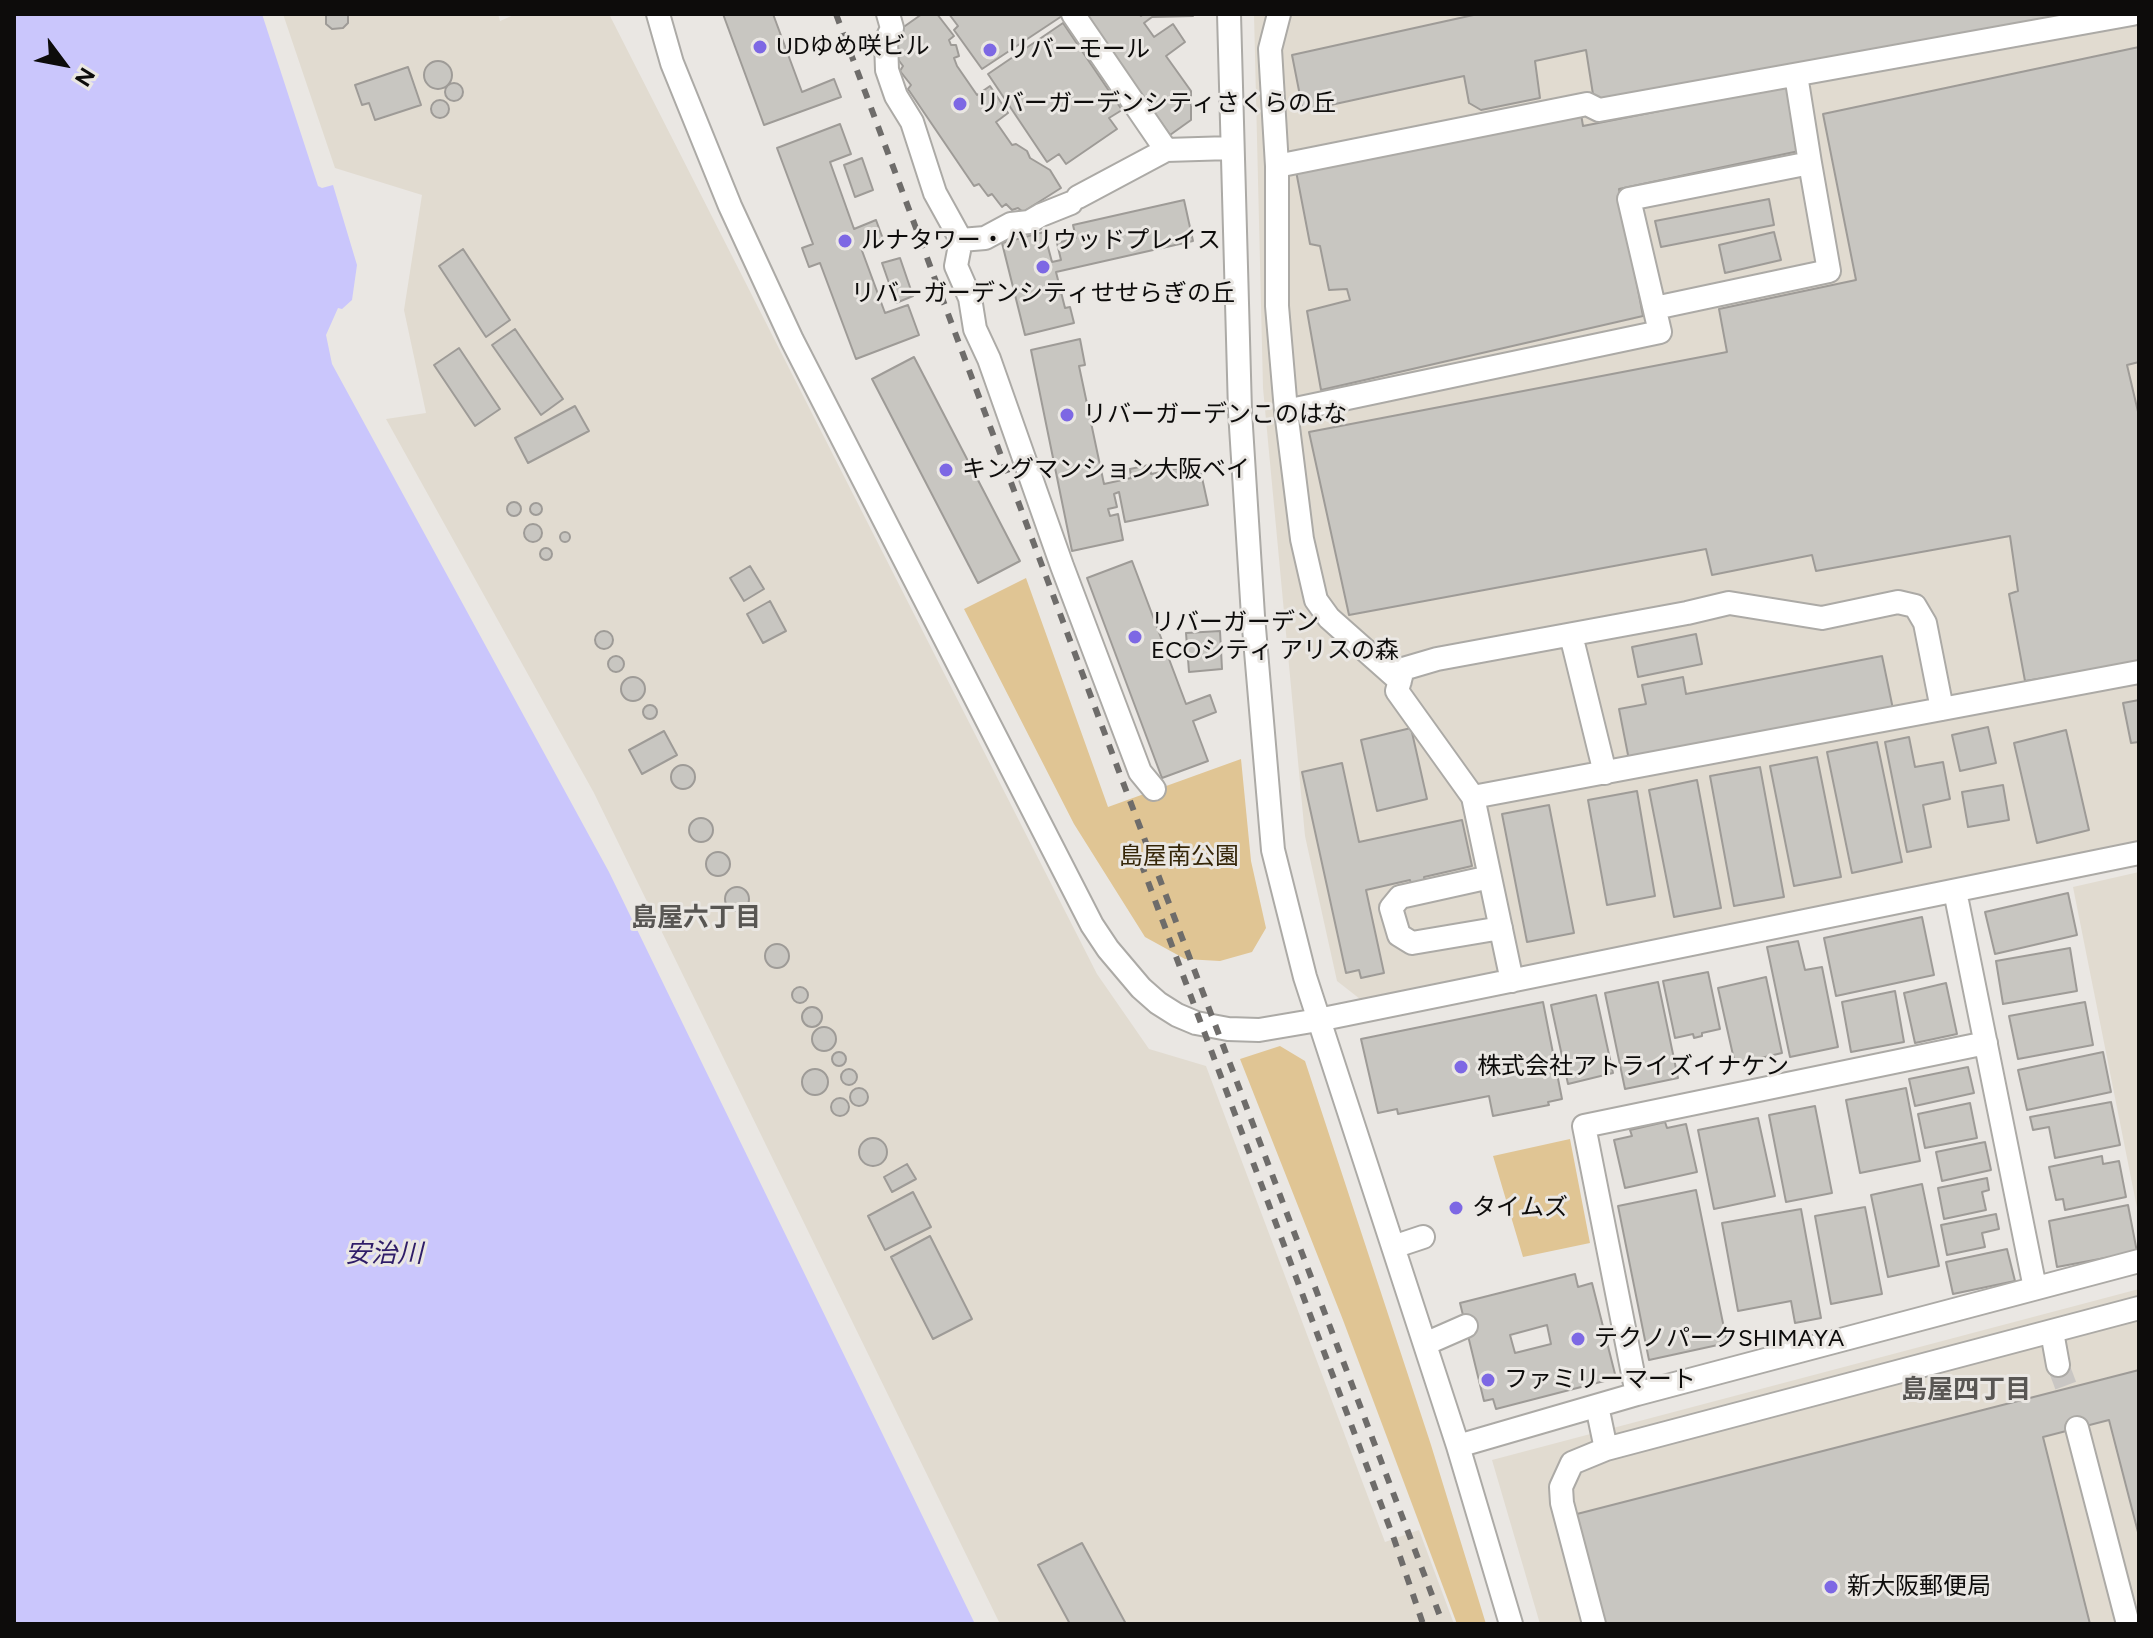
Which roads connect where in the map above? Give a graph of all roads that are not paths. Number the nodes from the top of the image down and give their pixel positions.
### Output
1 (658, 14) edge
2 (888, 14) edge
3 (1073, 14) edge
4 (1229, 14) edge
5 (1279, 14) edge
6 (2132, 14) edge
7 (1796, 75) junction
8 (1231, 148) junction
9 (1166, 150) junction
10 (1810, 163) junction
11 (1277, 166) junction
12 (961, 240) junction
13 (1655, 308) junction
14 (1286, 411) junction
15 (1571, 635) junction
16 (2139, 672) edge
17 (1400, 681) junction
18 (1942, 709) junction
19 (1605, 773) junction
20 (1154, 789) dead end
21 (1473, 797) junction
22 (2139, 853) edge
23 (1490, 877) junction
24 (1955, 891) junction
25 (1501, 928) junction
26 (1512, 981) junction
27 (1318, 1020) junction
28 (1986, 1043) junction
29 (1423, 1237) dead end
30 (1393, 1247) junction
31 (2139, 1261) edge
32 (2035, 1288) junction
33 (2139, 1308) edge
34 (1466, 1326) dead end
35 (2052, 1332) junction
36 (1425, 1344) junction
37 (2058, 1365) tunnel mouth
38 (1637, 1394) junction
39 (1597, 1406) junction
40 (2077, 1428) dead end
41 (1458, 1446) junction
42 (1606, 1449) junction
43 (1511, 1624) edge
44 (1594, 1624) edge
45 (2128, 1624) edge

1 - 27 street
2 - 12 street
3 - 9 street
4 - 8 street
5 - 11 street
6 - 7 street
7 - 10 street
7 - 11 street
8 - 9 street
8 - 27 street
9 - 12 street
10 - 13 street
10 - 13 street
11 - 14 street
12 - 20 street
13 - 14 street
14 - 17 street
15 - 17 street
15 - 18 street
15 - 19 street
16 - 18 street
17 - 21 street
18 - 19 street
19 - 21 street
21 - 23 street
22 - 24 street
23 - 25 street
23 - 25 street
24 - 26 street
24 - 28 street
25 - 26 street
26 - 27 street
27 - 30 street
28 - 32 street
28 - 38 street
29 - 30 street
30 - 36 street
31 - 32 street
32 - 38 street
33 - 35 street
34 - 36 street
35 - 37 street
35 - 42 street
36 - 41 street
38 - 39 street
39 - 41 street
39 - 42 street
40 - 45 street
41 - 43 street
42 - 44 street

